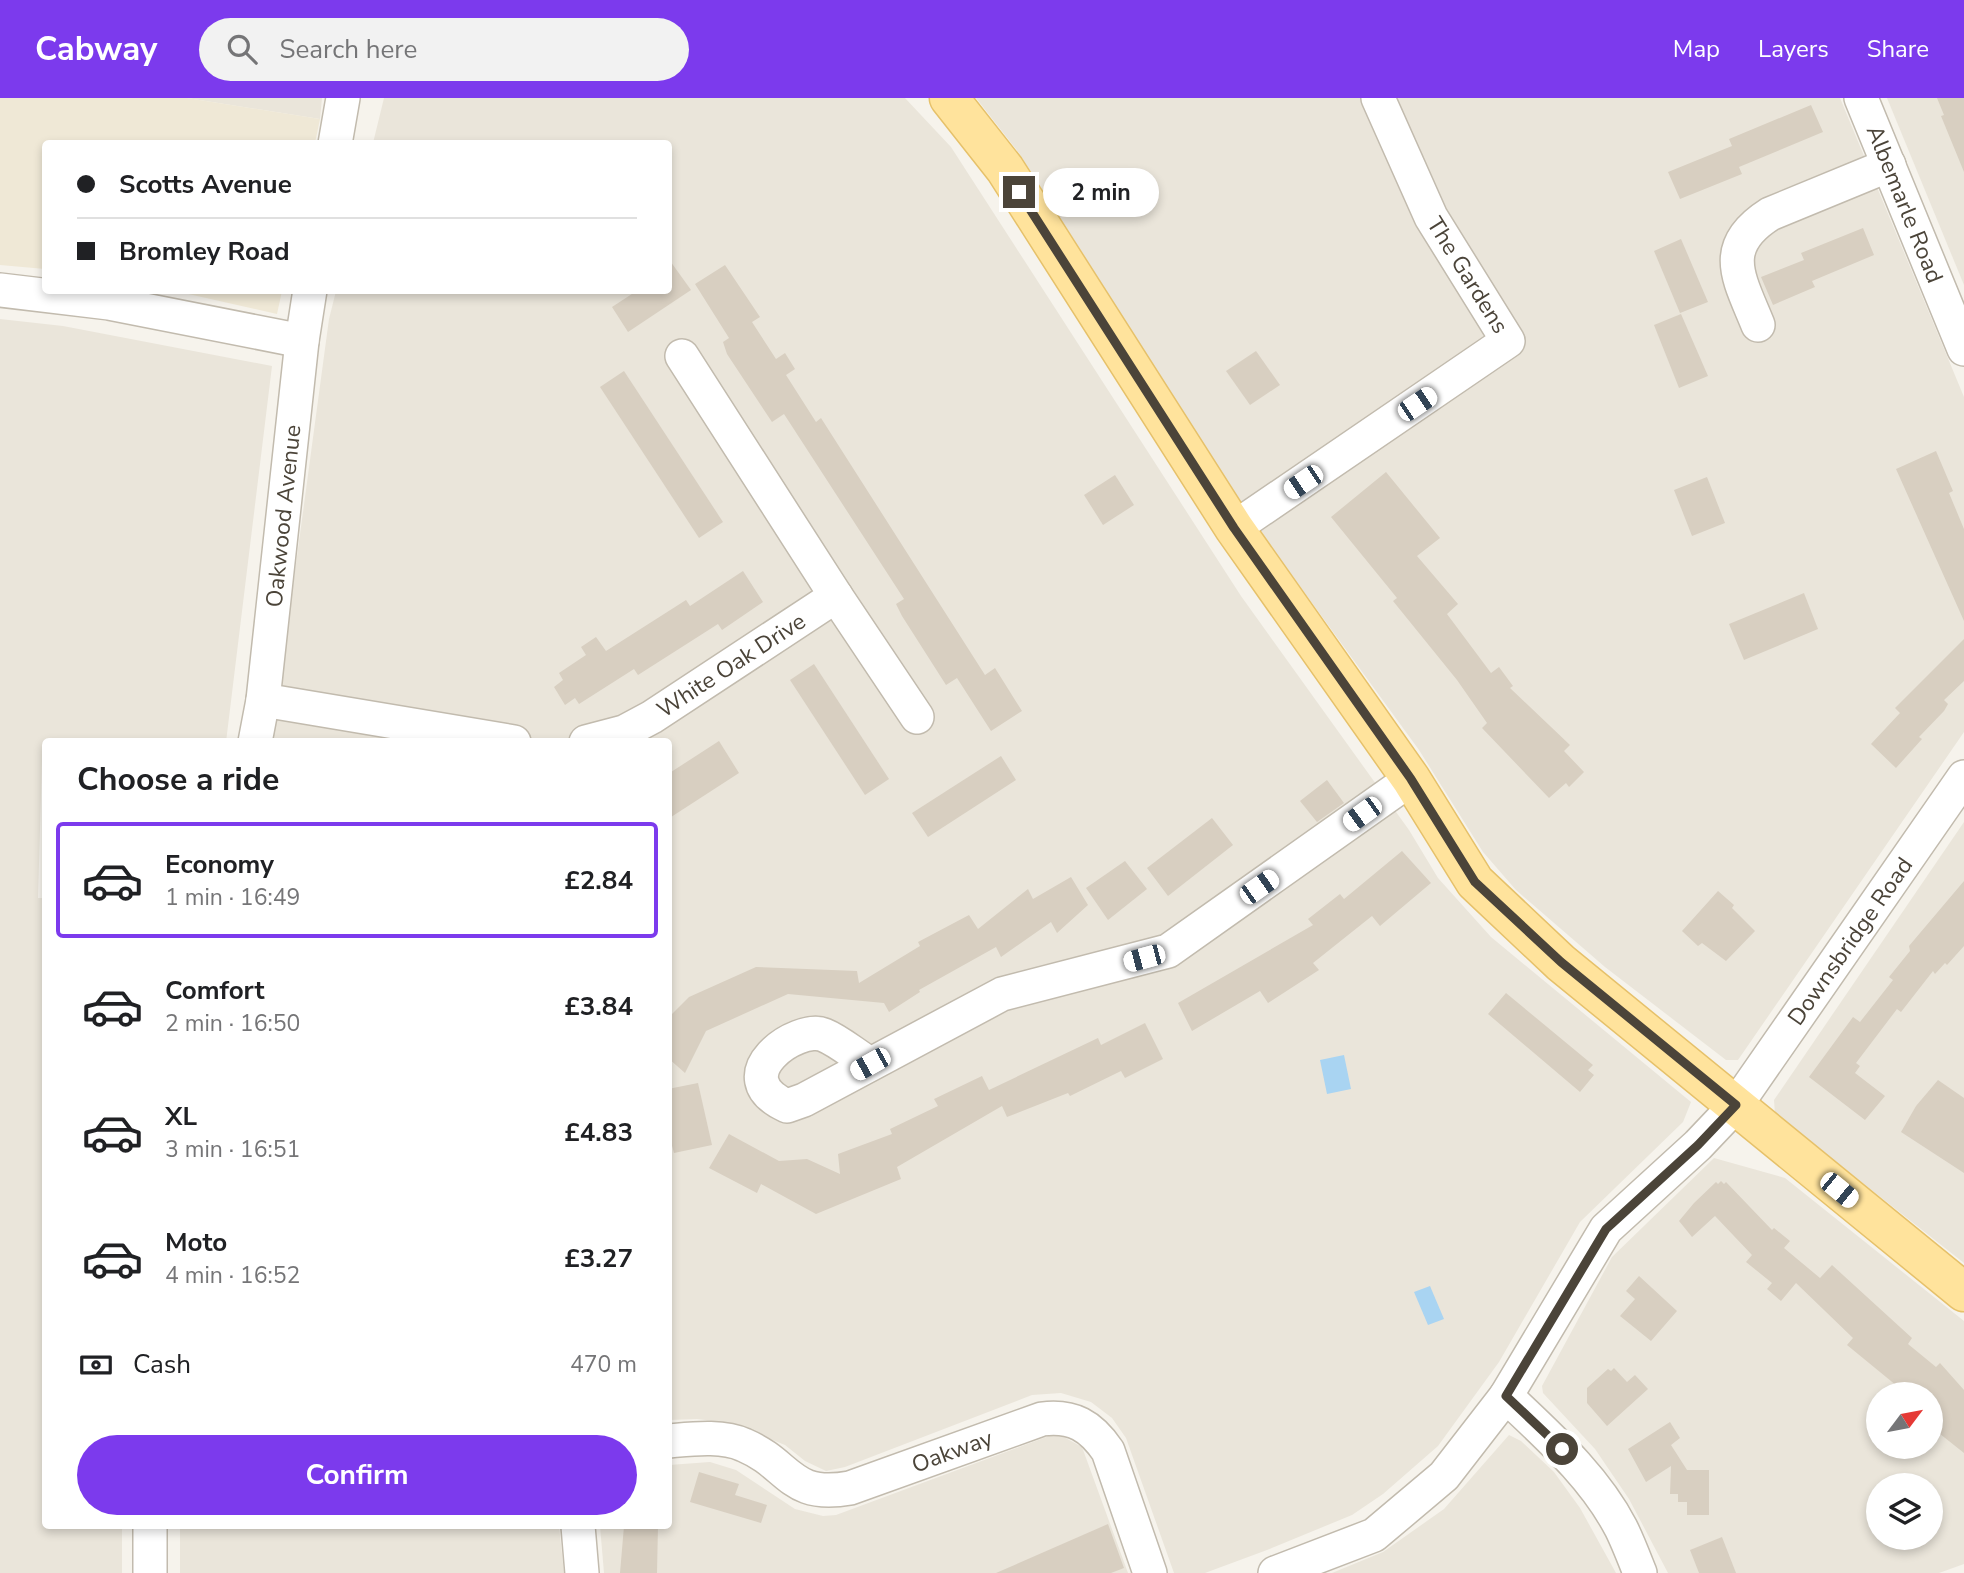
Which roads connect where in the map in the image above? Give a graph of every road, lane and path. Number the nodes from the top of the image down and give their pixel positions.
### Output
1 (343, 98) edge
2 (948, 98) edge
3 (1378, 98) edge
4 (1861, 98) edge
5 (336, 140) edge
6 (1889, 165) junction
7 (0, 290) edge
8 (309, 294) edge
9 (1758, 325) dead end
10 (302, 341) junction
11 (1964, 349) edge
12 (682, 356) dead end
13 (1234, 528) junction
14 (836, 596) junction
15 (263, 700) junction
16 (917, 717) dead end
17 (256, 738) edge
18 (490, 738) edge
19 (601, 738) edge
20 (1964, 777) edge
21 (1411, 779) junction
22 (870, 1064) dead end
23 (1736, 1105) junction
24 (1964, 1292) edge
25 (1506, 1396) junction
26 (672, 1441) edge
27 (150, 1529) edge
28 (578, 1529) edge
29 (150, 1573) edge
30 (582, 1573) edge
31 (1150, 1573) edge
32 (1275, 1573) edge
33 (1640, 1573) edge

1 - 5 street
2 - 13 main road
3 - 13 street, The Gardens
4 - 6 street, Albemarle Road
6 - 9 street
6 - 11 street, Albemarle Road
7 - 10 street
8 - 10 street, Oakwood Avenue
10 - 15 street, Oakwood Avenue
12 - 14 street
13 - 21 main road
14 - 16 street
14 - 19 street, White Oak Drive
15 - 17 street, Oakwood Avenue
15 - 18 street
20 - 23 street, Downsbridge Road
21 - 22 street
21 - 23 main road
23 - 24 main road
23 - 25 street, Downsbridge Road
25 - 32 street, Downsbridge Road
25 - 33 street
26 - 31 street, Oakway
27 - 29 street
28 - 30 street

